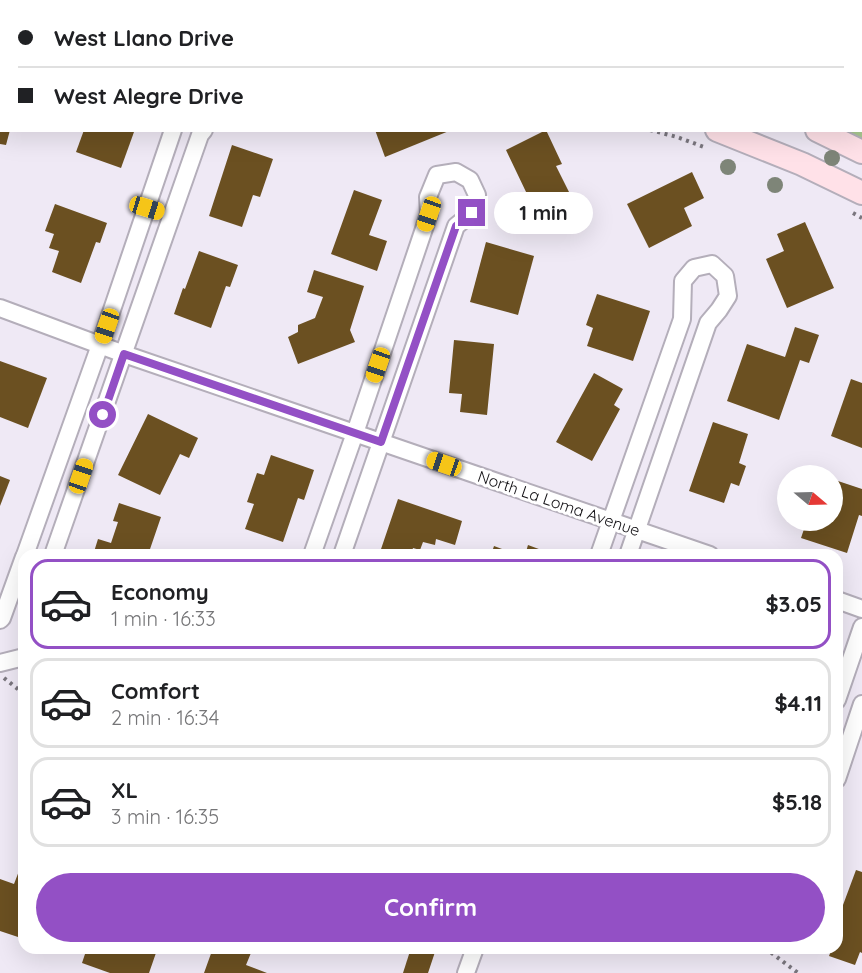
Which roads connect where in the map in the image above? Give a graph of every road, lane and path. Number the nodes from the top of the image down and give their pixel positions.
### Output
1 (172, 132) edge
2 (202, 132) edge
3 (722, 132) edge
4 (821, 132) edge
5 (862, 152) edge
6 (862, 193) edge
7 (147, 208) junction
8 (172, 216) junction
9 (400, 298) junction
10 (428, 306) junction
11 (0, 308) edge
12 (100, 345) junction
13 (124, 354) junction
14 (657, 390) junction
15 (682, 399) junction
16 (355, 433) junction
17 (381, 442) junction
18 (42, 508) junction
19 (67, 516) junction
20 (611, 522) junction
21 (638, 529) junction
22 (27, 549) edge
23 (56, 549) edge
24 (314, 549) edge
25 (344, 549) edge
26 (601, 549) edge
27 (630, 549) edge
28 (693, 549) edge
29 (18, 573) edge
30 (843, 602) edge
31 (862, 609) edge
32 (0, 620) edge
33 (862, 627) edge
34 (18, 658) edge
35 (0, 663) edge
36 (843, 682) edge
37 (862, 704) edge
38 (843, 761) edge
39 (473, 954) edge
40 (773, 954) edge
41 (466, 973) edge
42 (798, 973) edge

1 - 7 street
2 - 8 street
3 - 6 main road
4 - 5 main road
7 - 8 street
7 - 12 street
8 - 13 street
9 - 10 street
9 - 10 street
9 - 16 street
10 - 17 street
11 - 12 street, North La Loma Avenue
12 - 13 street, North La Loma Avenue
12 - 18 street
13 - 16 street, North La Loma Avenue
13 - 19 street
14 - 15 street
14 - 15 street
14 - 20 street
15 - 21 street
16 - 17 street, North La Loma Avenue
16 - 24 street
17 - 20 street, North La Loma Avenue
17 - 25 street
18 - 19 street
18 - 22 street
19 - 23 street
20 - 21 street, North La Loma Avenue
20 - 26 street
21 - 27 street
21 - 28 street, North La Loma Avenue
29 - 32 street
30 - 31 street
33 - 36 street
34 - 35 street
37 - 38 street
39 - 41 street
40 - 42 path

